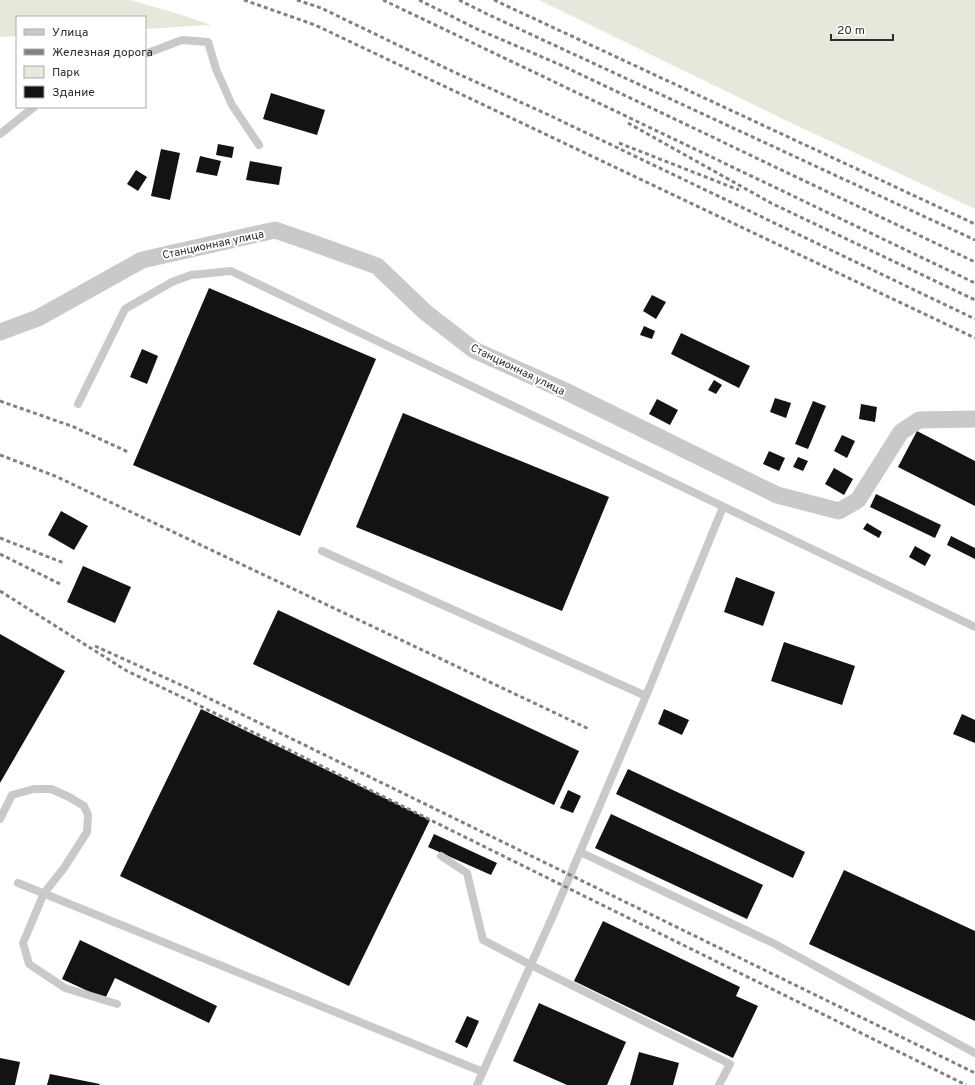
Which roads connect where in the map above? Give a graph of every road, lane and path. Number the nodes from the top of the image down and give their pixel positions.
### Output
1 (146, 54) edge
2 (33, 108) edge
3 (0, 134) edge
4 (259, 145) dead end
5 (0, 332) edge
6 (78, 404) dead end
7 (975, 419) edge
8 (723, 506) junction
9 (322, 551) dead end
10 (975, 627) edge
11 (646, 696) junction
12 (0, 819) edge
13 (580, 852) junction
14 (441, 856) dead end
15 (18, 882) dead end
16 (44, 893) junction
17 (530, 965) junction
18 (117, 1004) dead end
19 (975, 1052) edge
20 (483, 1072) junction
21 (477, 1085) edge
22 (719, 1085) edge

1 - 4 lane
2 - 3 lane
5 - 7 street, Станционная улица
6 - 8 lane
8 - 10 lane
8 - 11 lane
9 - 11 lane
11 - 13 lane
12 - 16 lane
13 - 17 lane
13 - 19 lane
14 - 17 lane
15 - 16 lane
16 - 18 lane
16 - 20 lane
17 - 20 lane
17 - 22 lane
20 - 21 lane

